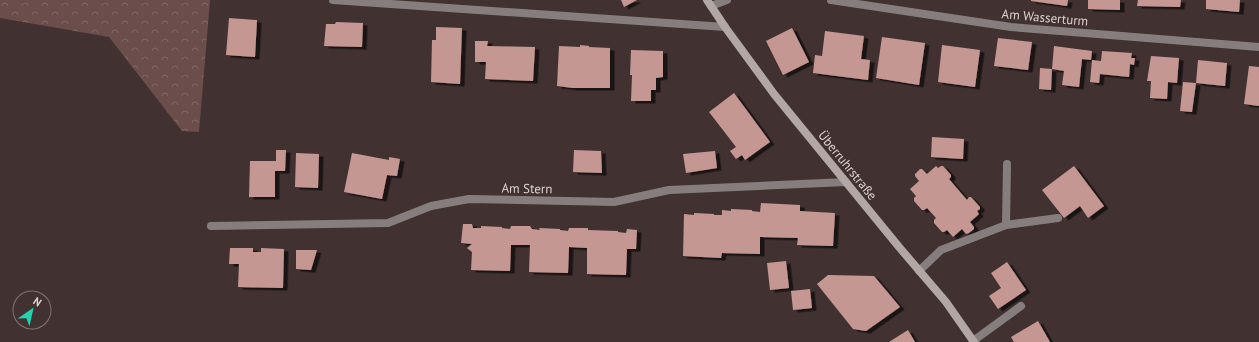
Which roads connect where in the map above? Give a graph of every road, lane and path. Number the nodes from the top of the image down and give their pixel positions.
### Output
1 (333, 0) edge
2 (727, 0) edge
3 (831, 0) edge
4 (709, 3) edge
5 (725, 27) junction
6 (1259, 47) edge
7 (1007, 164) dead end
8 (846, 182) junction
9 (1058, 218) dead end
10 (211, 226) dead end
11 (1006, 226) junction
12 (918, 271) junction
13 (1021, 306) dead end
14 (974, 341) edge

1 - 5 street
2 - 4 street
3 - 6 street, Am Wasserturm
4 - 5 main road, Überruhrstraße
5 - 8 main road, Überruhrstraße
7 - 11 street
8 - 10 street, Am Stern
8 - 12 main road, Überruhrstraße
9 - 11 street
11 - 12 street
12 - 14 main road, Überruhrstraße
13 - 14 street

